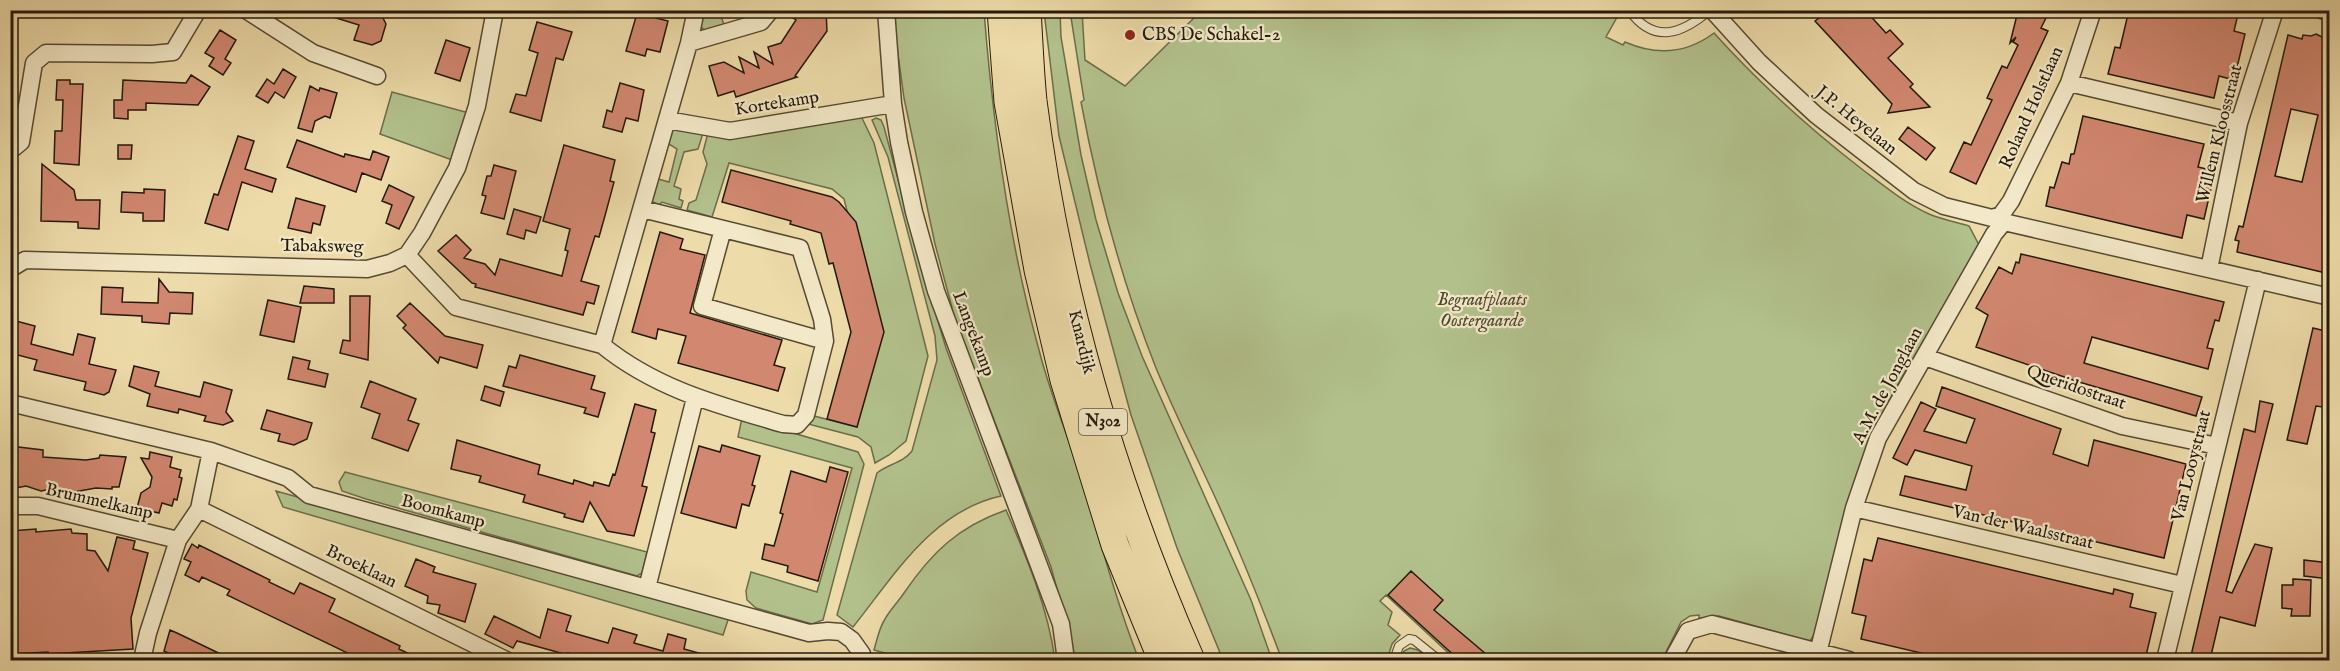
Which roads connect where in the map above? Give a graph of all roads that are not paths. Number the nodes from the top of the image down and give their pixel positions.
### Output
1 (198, 10) edge
2 (246, 10) edge
3 (495, 10) edge
4 (696, 10) edge
5 (771, 10) edge
6 (886, 10) edge
7 (1001, 10) edge
8 (1027, 10) edge
9 (1629, 10) edge
10 (1711, 10) edge
11 (2093, 10) edge
12 (2275, 10) edge
13 (2321, 10) edge
14 (2330, 12) edge
15 (689, 43) junction
16 (377, 75) dead end
17 (2069, 83) junction
18 (892, 104) junction
19 (667, 120) junction
20 (2239, 123) junction
21 (10, 151) edge
22 (642, 208) junction
23 (2003, 219) junction
24 (723, 229) junction
25 (407, 255) junction
26 (10, 269) edge
27 (2209, 269) junction
28 (2258, 280) junction
29 (2330, 297) edge
30 (825, 341) junction
31 (602, 345) junction
32 (1925, 357) junction
33 (695, 398) junction
34 (10, 402) edge
35 (2217, 446) junction
36 (212, 451) junction
37 (10, 506) edge
38 (1854, 508) junction
39 (199, 509) junction
40 (178, 540) junction
41 (2182, 585) junction
42 (647, 588) junction
43 (862, 654) dead end
44 (1818, 654) junction
45 (142, 660) edge
46 (506, 660) edge
47 (1066, 660) edge
48 (1162, 660) edge
49 (1191, 660) edge
50 (1394, 660) edge
51 (1439, 660) edge
52 (1672, 660) edge
53 (1849, 660) edge
54 (2164, 660) edge

1 - 21 street
2 - 16 street
3 - 25 street
4 - 15 street
5 - 15 street
6 - 18 street, Langekamp
7 - 48 main road, Knardijk / N302
8 - 49 main road, Knardijk / N302
9 - 10 lane
10 - 23 street, J.P. Heyelaan
11 - 17 street, Roland Holstlaan
12 - 20 street, Willem Kloosstraat
13 - 14 street
15 - 19 street
17 - 20 street
17 - 23 street, Roland Holstlaan
18 - 19 street, Kortekamp
18 - 47 street, Langekamp
19 - 22 street
20 - 27 street, Willem Kloosstraat
22 - 24 street
22 - 31 street
23 - 27 street, J.P. Heyelaan
23 - 32 street, A.M. de Jonglaan
24 - 30 street
24 - 30 street
25 - 26 street, Tabaksweg
25 - 31 street
27 - 28 street, J.P. Heyelaan
28 - 29 street, J.P. Heyelaan
28 - 35 street, Van Looystraat
30 - 33 street
31 - 33 street
32 - 35 street, Queridostraat
32 - 38 street, A.M. de Jonglaan
33 - 42 street
34 - 36 street, Boomkamp
35 - 41 street, Van Looystraat
36 - 39 street
36 - 42 street, Boomkamp
37 - 40 street, Brummelkamp
38 - 41 street, Van der Waalsstraat
38 - 44 street, A.M. de Jonglaan
39 - 40 street
39 - 46 street, Broeklaan
40 - 45 street
41 - 54 street, Van Looystraat
42 - 43 street, Boomkamp
44 - 52 street
44 - 53 street
50 - 51 lane

